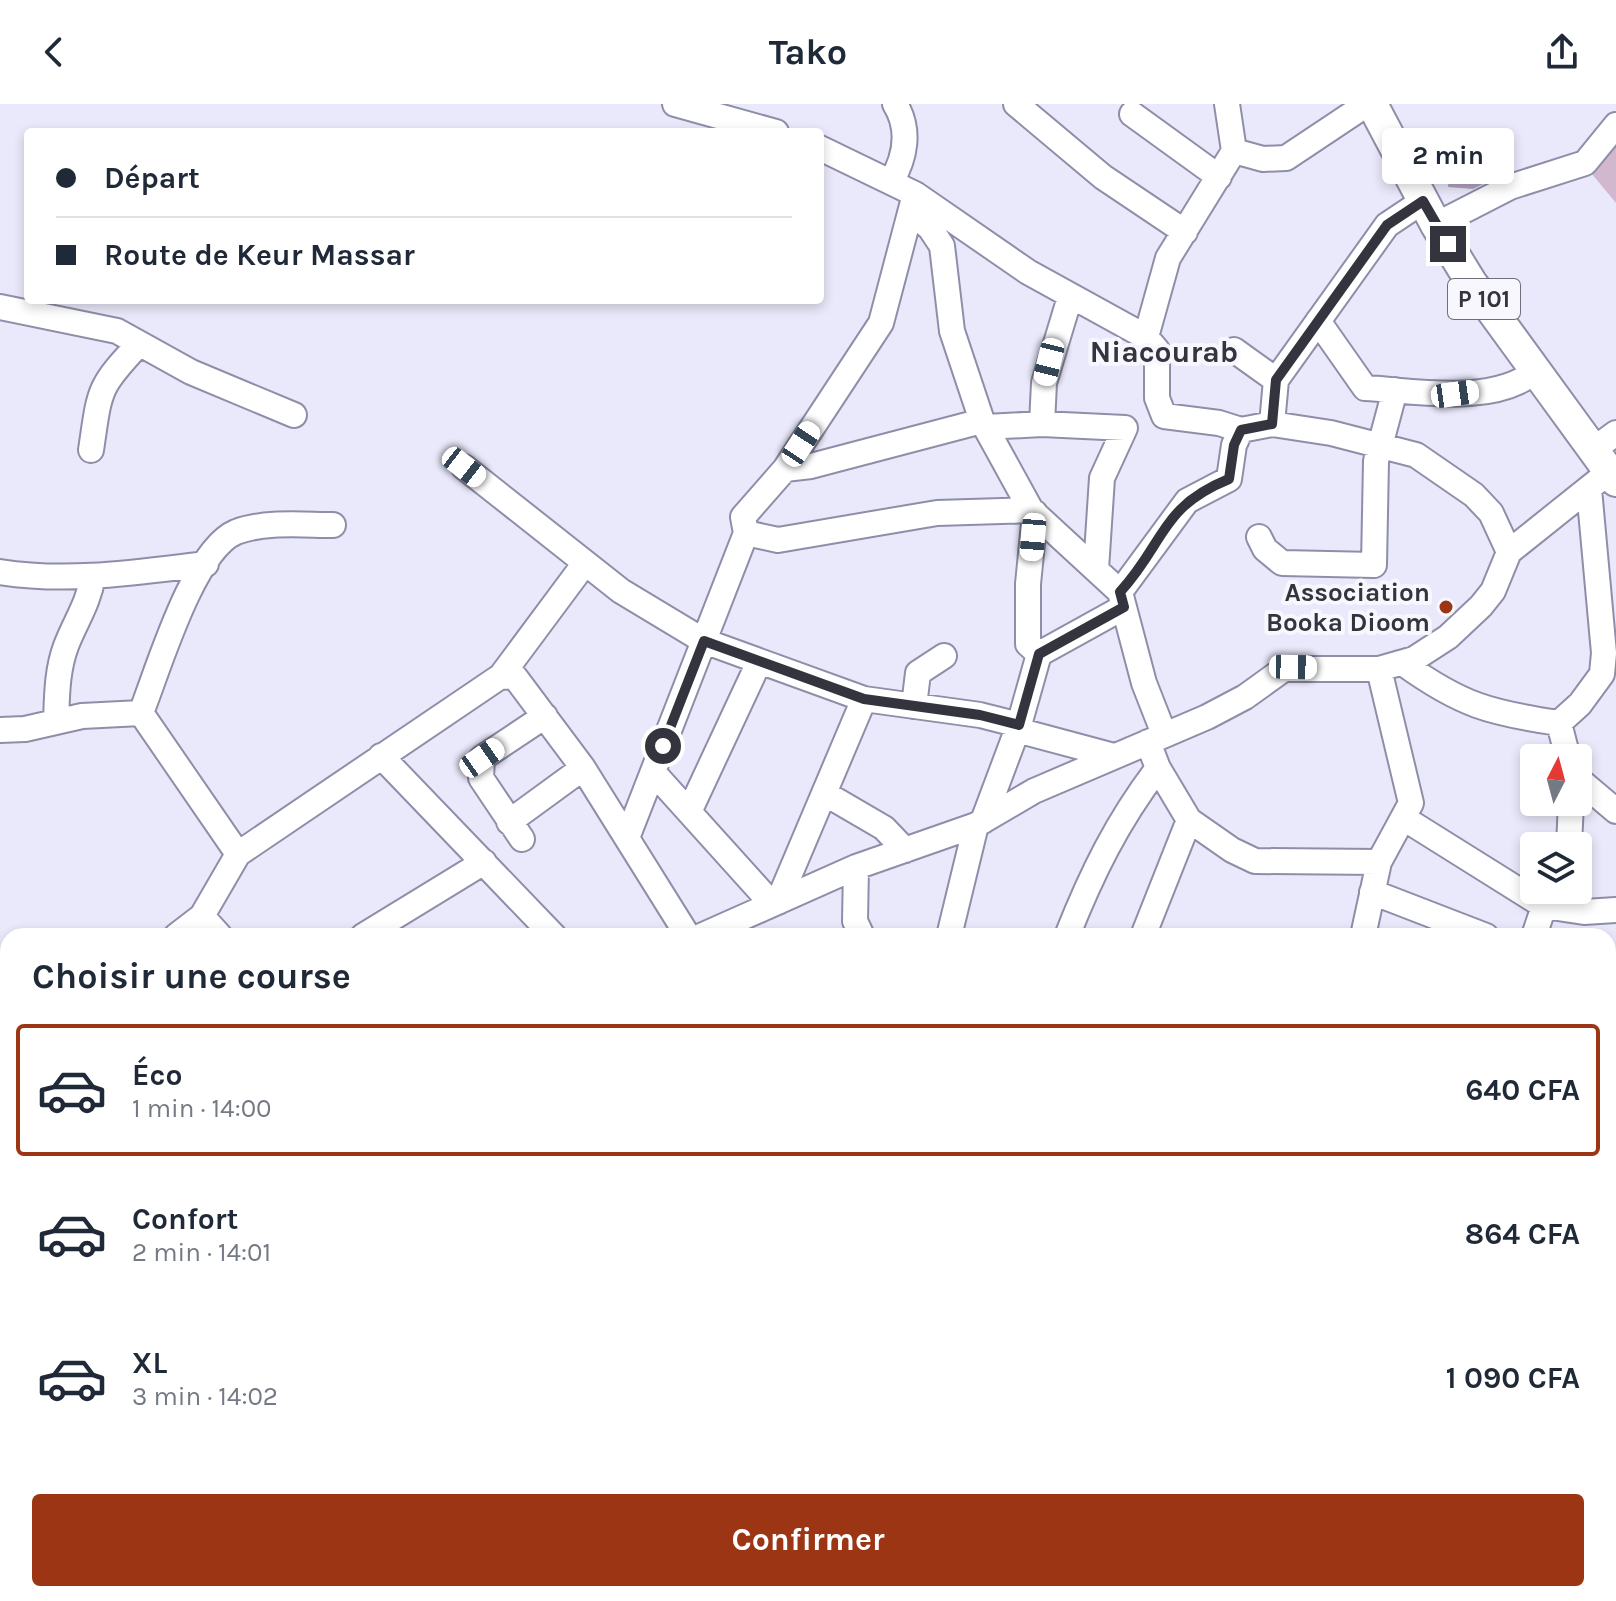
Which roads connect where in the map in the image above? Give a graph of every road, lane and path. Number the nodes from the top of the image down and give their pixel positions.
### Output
1 (675, 104) edge
2 (1016, 104) edge
3 (1227, 104) edge
4 (1370, 104) edge
5 (902, 107) edge
6 (1132, 114) dead end
7 (1616, 125) edge
8 (762, 128) edge
9 (824, 150) edge
10 (1234, 151) junction
11 (1219, 177) junction
12 (891, 182) junction
13 (913, 203) junction
14 (1430, 213) junction
15 (1185, 232) junction
16 (1070, 297) junction
17 (0, 307) edge
18 (1318, 321) junction
19 (1146, 337) junction
20 (139, 344) junction
21 (1234, 350) dead end
22 (1536, 371) junction
23 (1276, 380) junction
24 (1395, 390) junction
25 (294, 415) dead end
26 (984, 424) junction
27 (1042, 424) junction
28 (1272, 424) junction
29 (1241, 430) junction
30 (1380, 444) junction
31 (91, 450) dead end
32 (1605, 465) edge
33 (464, 467) dead end
34 (785, 469) junction
35 (1033, 512) junction
36 (333, 525) dead end
37 (746, 533) junction
38 (1259, 537) dead end
39 (1509, 552) junction
40 (585, 563) junction
41 (206, 564) junction
42 (1096, 569) junction
43 (0, 572) edge
44 (93, 576) junction
45 (1122, 600) junction
46 (704, 641) junction
47 (1610, 652) edge
48 (1039, 654) junction
49 (944, 656) dead end
50 (759, 662) junction
51 (1404, 664) junction
52 (1379, 669) junction
53 (501, 676) junction
54 (1608, 688) edge
55 (864, 699) junction
56 (914, 706) junction
57 (141, 713) junction
58 (545, 716) junction
59 (56, 721) junction
60 (1559, 723) junction
61 (1018, 728) junction
62 (0, 730) edge
63 (1156, 738) junction
64 (1564, 744) edge
65 (381, 756) junction
66 (1114, 756) junction
67 (583, 768) junction
68 (1158, 768) junction
69 (653, 772) junction
70 (1592, 791) edge
71 (824, 793) junction
72 (1616, 811) edge
73 (689, 812) junction
74 (1405, 819) junction
75 (1189, 820) junction
76 (980, 823) junction
77 (627, 838) junction
78 (905, 850) junction
79 (238, 854) junction
80 (484, 862) junction
81 (1379, 862) junction
82 (856, 867) junction
83 (1520, 881) edge
84 (1372, 892) junction
85 (775, 903) junction
86 (1557, 904) edge
87 (1572, 904) edge
88 (1616, 910) edge
89 (202, 916) junction
90 (186, 928) edge
91 (213, 928) edge
92 (376, 928) edge
93 (546, 928) edge
94 (683, 928) edge
95 (719, 928) edge
96 (858, 928) edge
97 (958, 928) edge
98 (1070, 928) edge
99 (1146, 928) edge
100 (1365, 928) edge
101 (1465, 928) edge
102 (1540, 928) edge

1 - 8 street
2 - 15 street
3 - 10 street
4 - 10 street
4 - 14 main road, P 101
5 - 12 street
6 - 11 street
7 - 14 street
9 - 12 street
10 - 11 street
11 - 15 street
12 - 13 street
13 - 16 street
13 - 26 street
13 - 34 street
14 - 18 street
14 - 22 main road, P 101
15 - 19 street
16 - 19 street
16 - 27 street
17 - 20 street
18 - 23 street
18 - 24 street
19 - 29 street
20 - 25 street
20 - 31 street
21 - 23 street
22 - 24 street
22 - 32 main road, P 101
23 - 28 street
24 - 30 street
26 - 27 street
26 - 34 street
26 - 35 street
27 - 42 street
28 - 29 street
28 - 30 street
29 - 45 street
30 - 38 street
30 - 39 street
32 - 39 street
32 - 47 street
33 - 40 street
34 - 37 street
35 - 37 street
35 - 42 street
35 - 48 street
36 - 41 street
37 - 46 street
39 - 51 street
40 - 46 street
40 - 53 street
41 - 44 street
41 - 57 street
42 - 45 street
43 - 44 street
44 - 59 street
45 - 48 street
45 - 63 street
46 - 50 street
46 - 69 street
47 - 54 street
48 - 61 street
49 - 56 street
50 - 55 street
50 - 73 street
51 - 52 street
51 - 60 street
52 - 63 street
52 - 74 street
53 - 58 street
53 - 65 street
54 - 60 street
55 - 56 street
55 - 71 street
56 - 61 street
57 - 59 street
57 - 79 street
58 - 67 street
58 - 67 street
59 - 62 street
60 - 64 street
61 - 66 street
61 - 76 street
63 - 66 street
63 - 68 street
65 - 79 street
65 - 80 street
66 - 76 street
67 - 77 street
68 - 75 street
68 - 98 street
69 - 73 street
69 - 77 street
70 - 72 street
71 - 78 street
71 - 85 street
73 - 85 street
74 - 81 street
74 - 83 street
75 - 81 street
75 - 99 street
76 - 78 street
76 - 97 street
77 - 94 street
78 - 82 street
79 - 89 street
80 - 92 street
80 - 93 street
81 - 84 street
82 - 85 street
82 - 96 street
84 - 100 street
84 - 101 street
85 - 95 street
86 - 102 street
87 - 88 street
89 - 90 street
89 - 91 street

